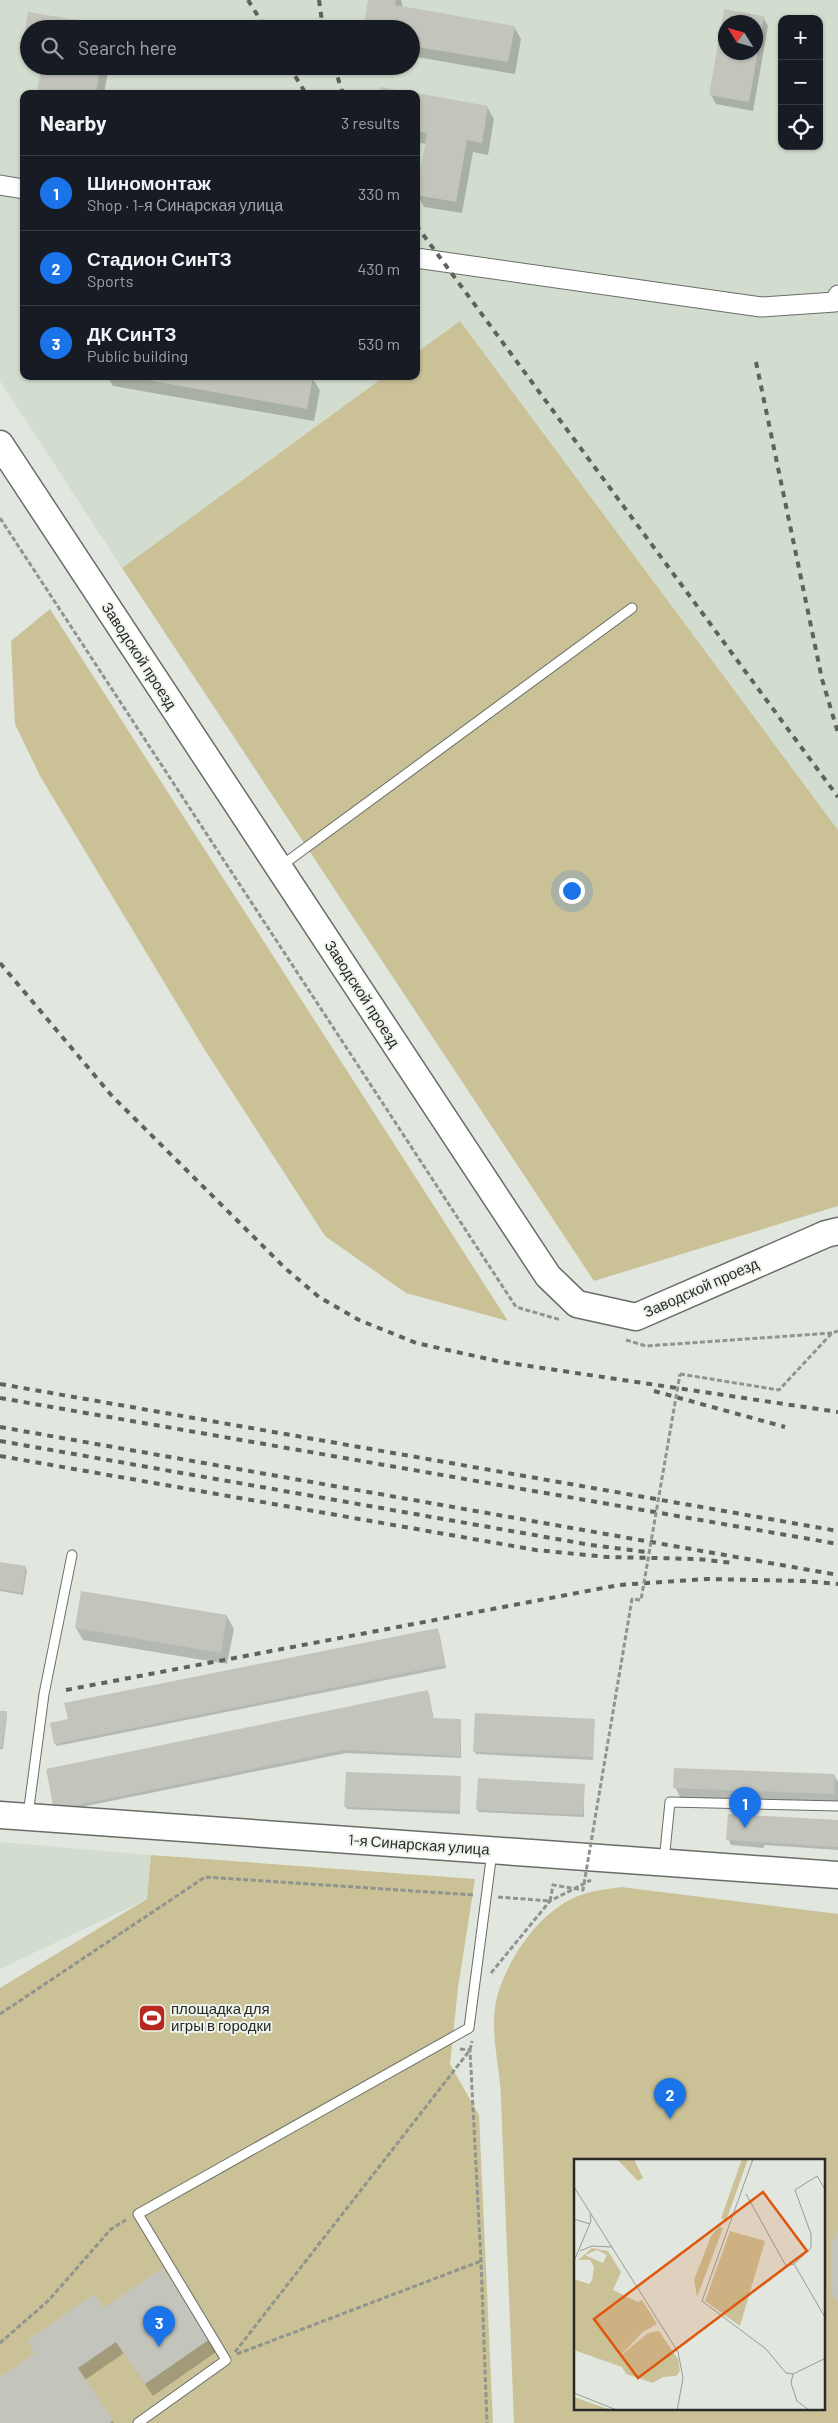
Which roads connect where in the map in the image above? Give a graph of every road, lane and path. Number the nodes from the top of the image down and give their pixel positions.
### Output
1 (0, 185) edge
2 (20, 188) edge
3 (420, 259) edge
4 (838, 295) edge
5 (0, 444) edge
6 (632, 608) dead end
7 (279, 868) junction
8 (838, 1230) edge
9 (838, 1331) edge
10 (72, 1555) dead end
11 (838, 1806) edge
12 (0, 1816) edge
13 (27, 1818) junction
14 (492, 1850) junction
15 (664, 1861) junction
16 (838, 1875) edge
17 (481, 1896) dead end
18 (491, 1897) dead end
19 (550, 1901) junction
20 (490, 1974) dead end
21 (0, 2014) edge
22 (472, 2040) dead end
23 (470, 2050) junction
24 (481, 2261) junction
25 (138, 2423) edge
26 (486, 2423) edge

1 - 2 street
3 - 4 street
5 - 7 street, Заводской проезд
6 - 7 lane
7 - 8 street, Заводской проезд
9 - 19 path, bridge
10 - 13 lane
11 - 15 lane
12 - 13 street, 1-я Синарская улица
13 - 14 street, 1-я Синарская улица
14 - 15 street, 1-я Синарская улица
14 - 25 lane
15 - 16 street, 1-я Синарская улица
17 - 21 path
18 - 19 path
19 - 20 path
22 - 23 path
23 - 24 path
23 - 24 path
24 - 26 path

